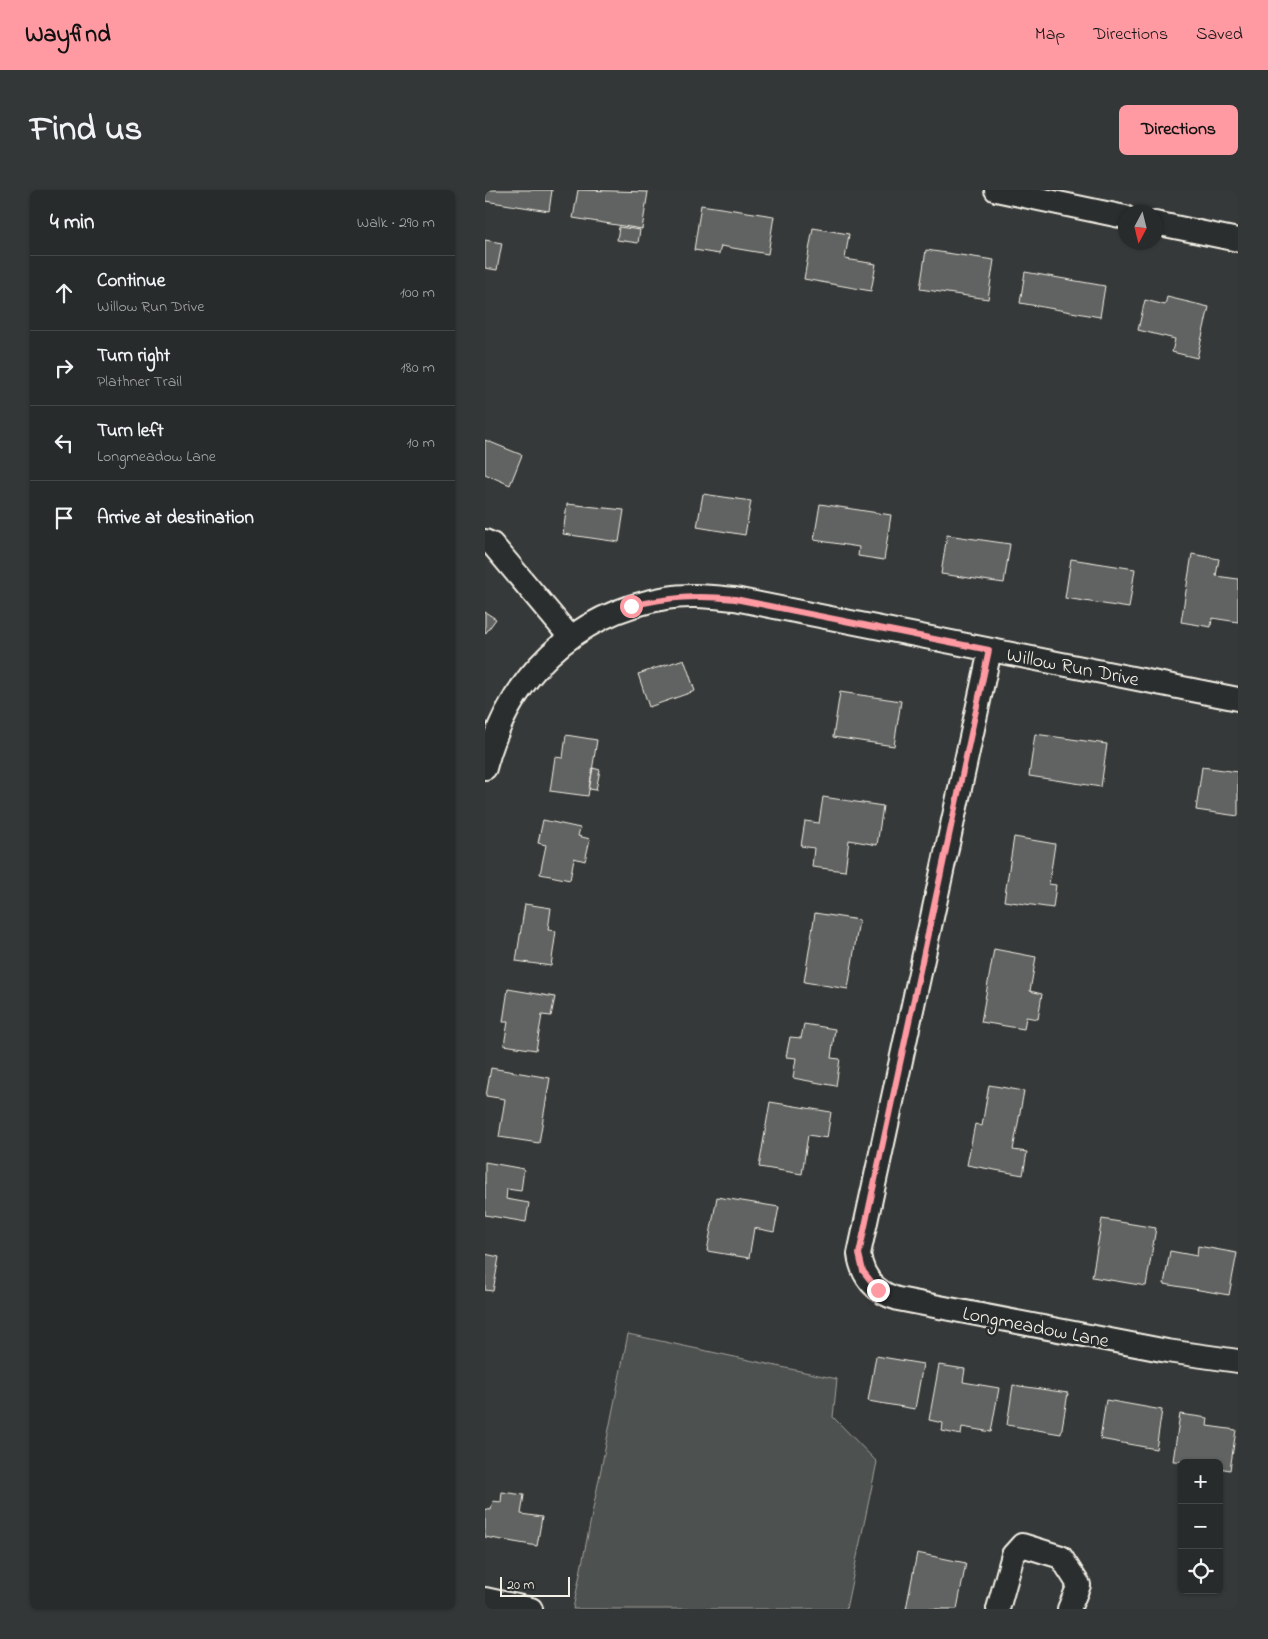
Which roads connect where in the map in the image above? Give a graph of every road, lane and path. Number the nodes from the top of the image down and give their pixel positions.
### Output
1 (995, 190) edge
2 (1118, 216) edge
3 (1163, 225) edge
4 (1238, 240) edge
5 (485, 541) edge
6 (570, 637) junction
7 (989, 650) junction
8 (1238, 699) edge
9 (485, 768) edge
10 (1238, 1360) edge
11 (485, 1599) edge
12 (531, 1609) edge
13 (998, 1609) edge
14 (1069, 1609) edge

1 - 2 street
3 - 4 street
5 - 6 street
6 - 7 street, Willow Run Drive
6 - 9 street, Willow Run Drive
7 - 8 street, Willow Run Drive
7 - 10 street, Longmeadow Lane
11 - 12 street
13 - 14 street

